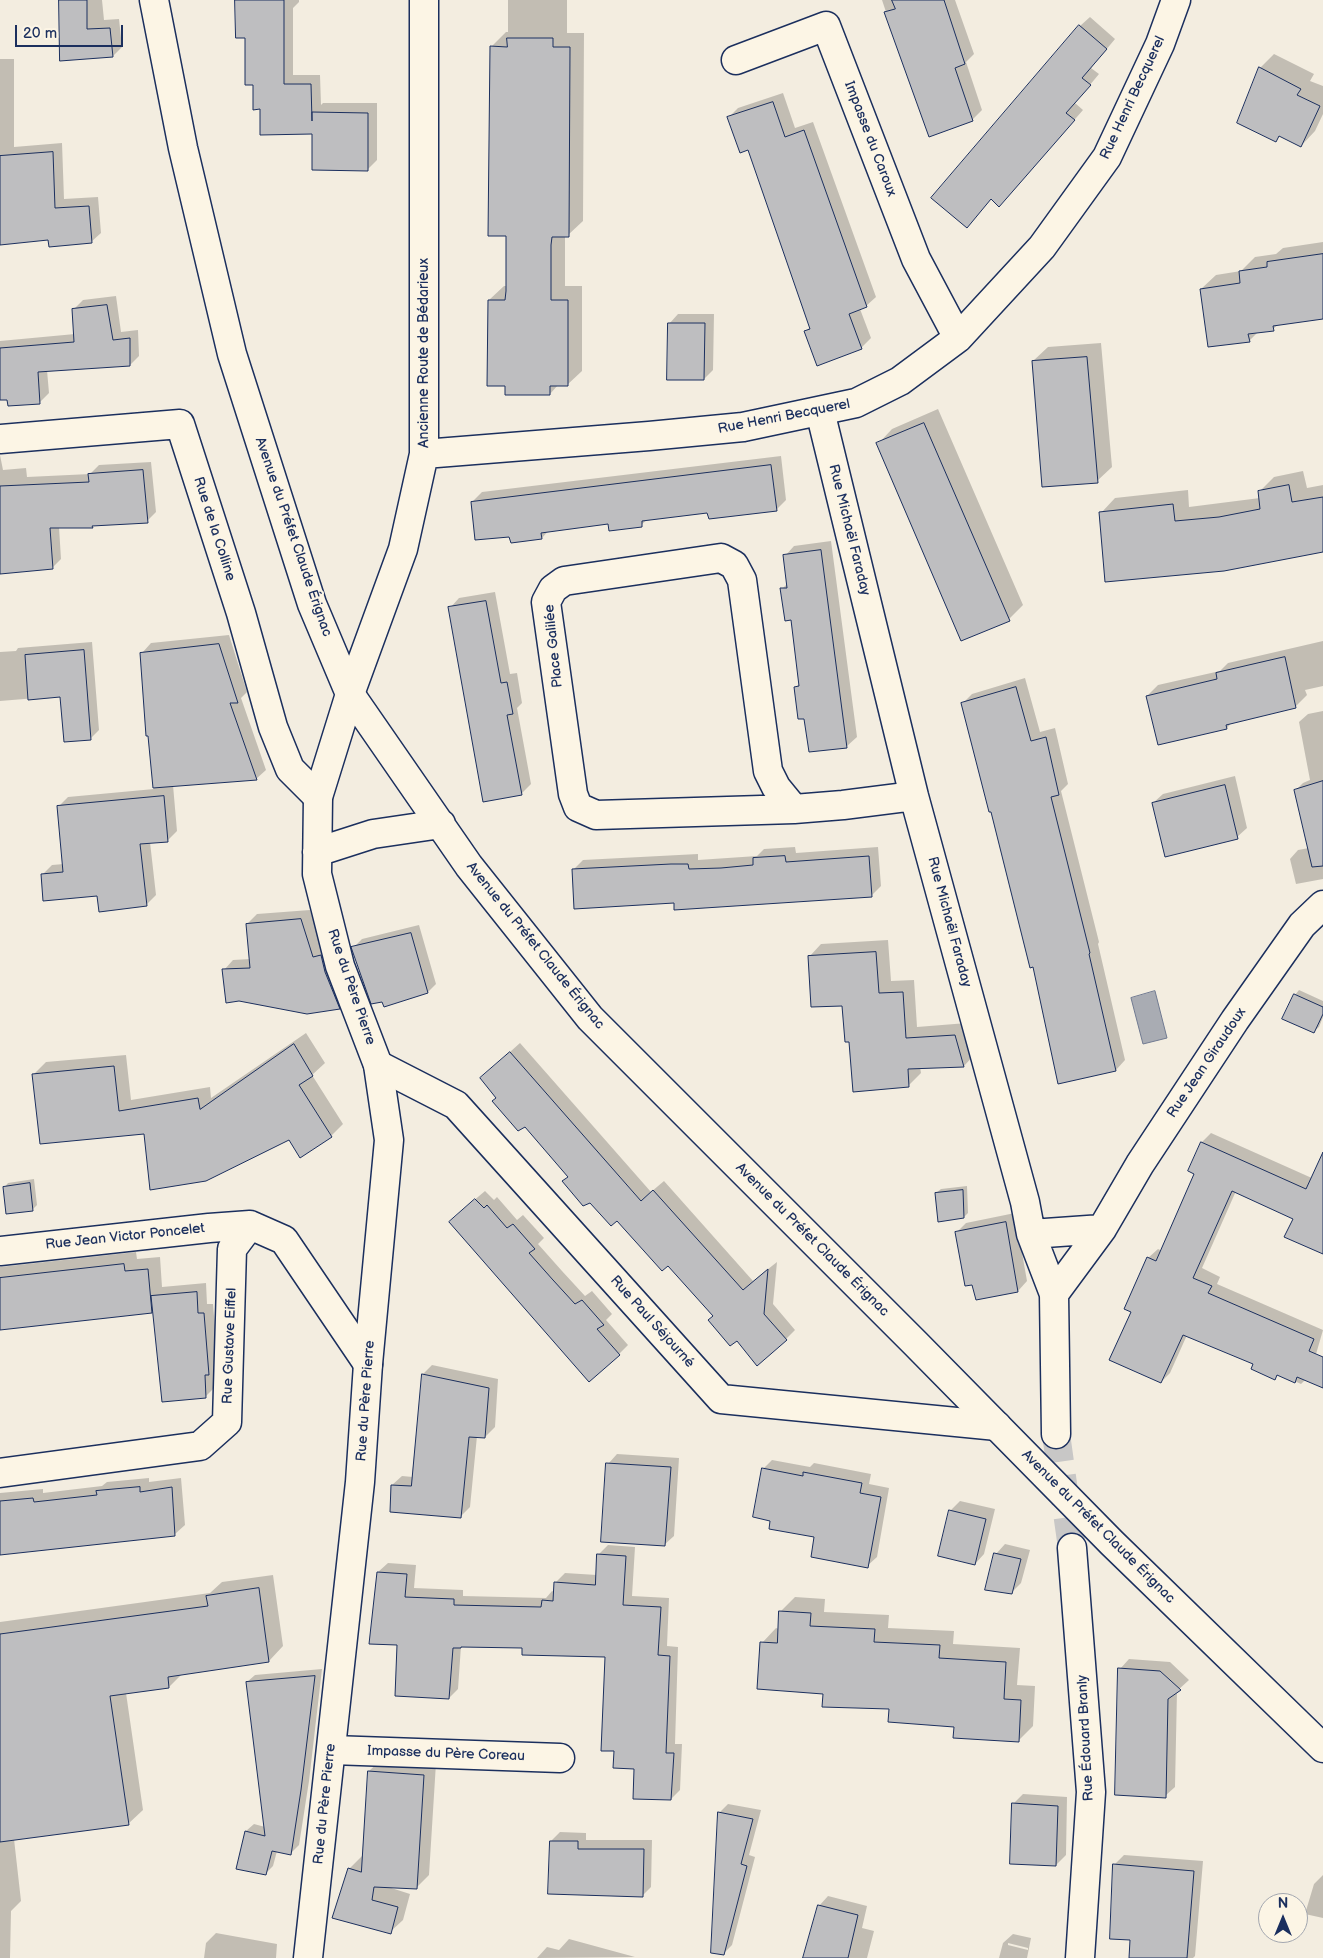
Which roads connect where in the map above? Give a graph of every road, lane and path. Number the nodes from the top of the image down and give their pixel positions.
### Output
1 (154, 0) edge
2 (424, 0) edge
3 (1176, 0) edge
4 (736, 60) dead end
5 (958, 338) junction
6 (820, 411) junction
7 (0, 439) edge
8 (424, 454) junction
9 (350, 694) junction
10 (914, 796) junction
11 (318, 797) junction
12 (794, 809) junction
13 (441, 824) junction
14 (317, 852) junction
15 (1323, 905) edge
16 (378, 1065) junction
17 (250, 1225) junction
18 (1102, 1229) junction
19 (1031, 1234) junction
20 (0, 1251) edge
21 (1054, 1294) junction
22 (368, 1364) junction
23 (997, 1426) junction
24 (1056, 1434) tunnel mouth
25 (0, 1473) edge
26 (1072, 1548) tunnel mouth
27 (1323, 1748) edge
28 (332, 1750) junction
29 (560, 1758) dead end
30 (308, 1958) edge
31 (1080, 1958) edge

1 - 9 street, Avenue du Préfet Claude Érignac
2 - 8 street, Ancienne Route de Bédarieux
3 - 5 street, Rue Henri Becquerel
4 - 5 street, Impasse du Caroux
5 - 6 street, Rue Henri Becquerel
6 - 8 street, Rue Henri Becquerel
6 - 10 street, Rue Michaël Faraday
7 - 11 street, Rue de la Colline
8 - 9 street, Ancienne Route de Bédarieux
9 - 11 street, Rue du Père Pierre
9 - 13 street, Avenue du Préfet Claude Érignac
10 - 12 street, Place Galilée
10 - 19 street, Rue Michaël Faraday
11 - 14 street, Rue du Père Pierre
12 - 12 street, Place Galilée
13 - 14 street
13 - 23 street, Avenue du Préfet Claude Érignac
14 - 16 street, Rue du Père Pierre
15 - 18 street, Rue Jean Giraudoux
16 - 22 street, Rue du Père Pierre
16 - 23 street, Rue Paul Séjourné
17 - 20 street, Rue Jean Victor Poncelet
17 - 22 street
17 - 25 street, Rue Gustave Eiffel
18 - 19 street
18 - 21 street, Rue Jean Giraudoux
19 - 21 street, Rue Michaël Faraday
21 - 24 street, Rue Michaël Faraday
22 - 28 street, Rue du Père Pierre
23 - 27 street, Avenue du Préfet Claude Érignac
26 - 31 street, Rue Édouard Branly
28 - 29 street, Impasse du Père Coreau
28 - 30 street, Rue du Père Pierre

